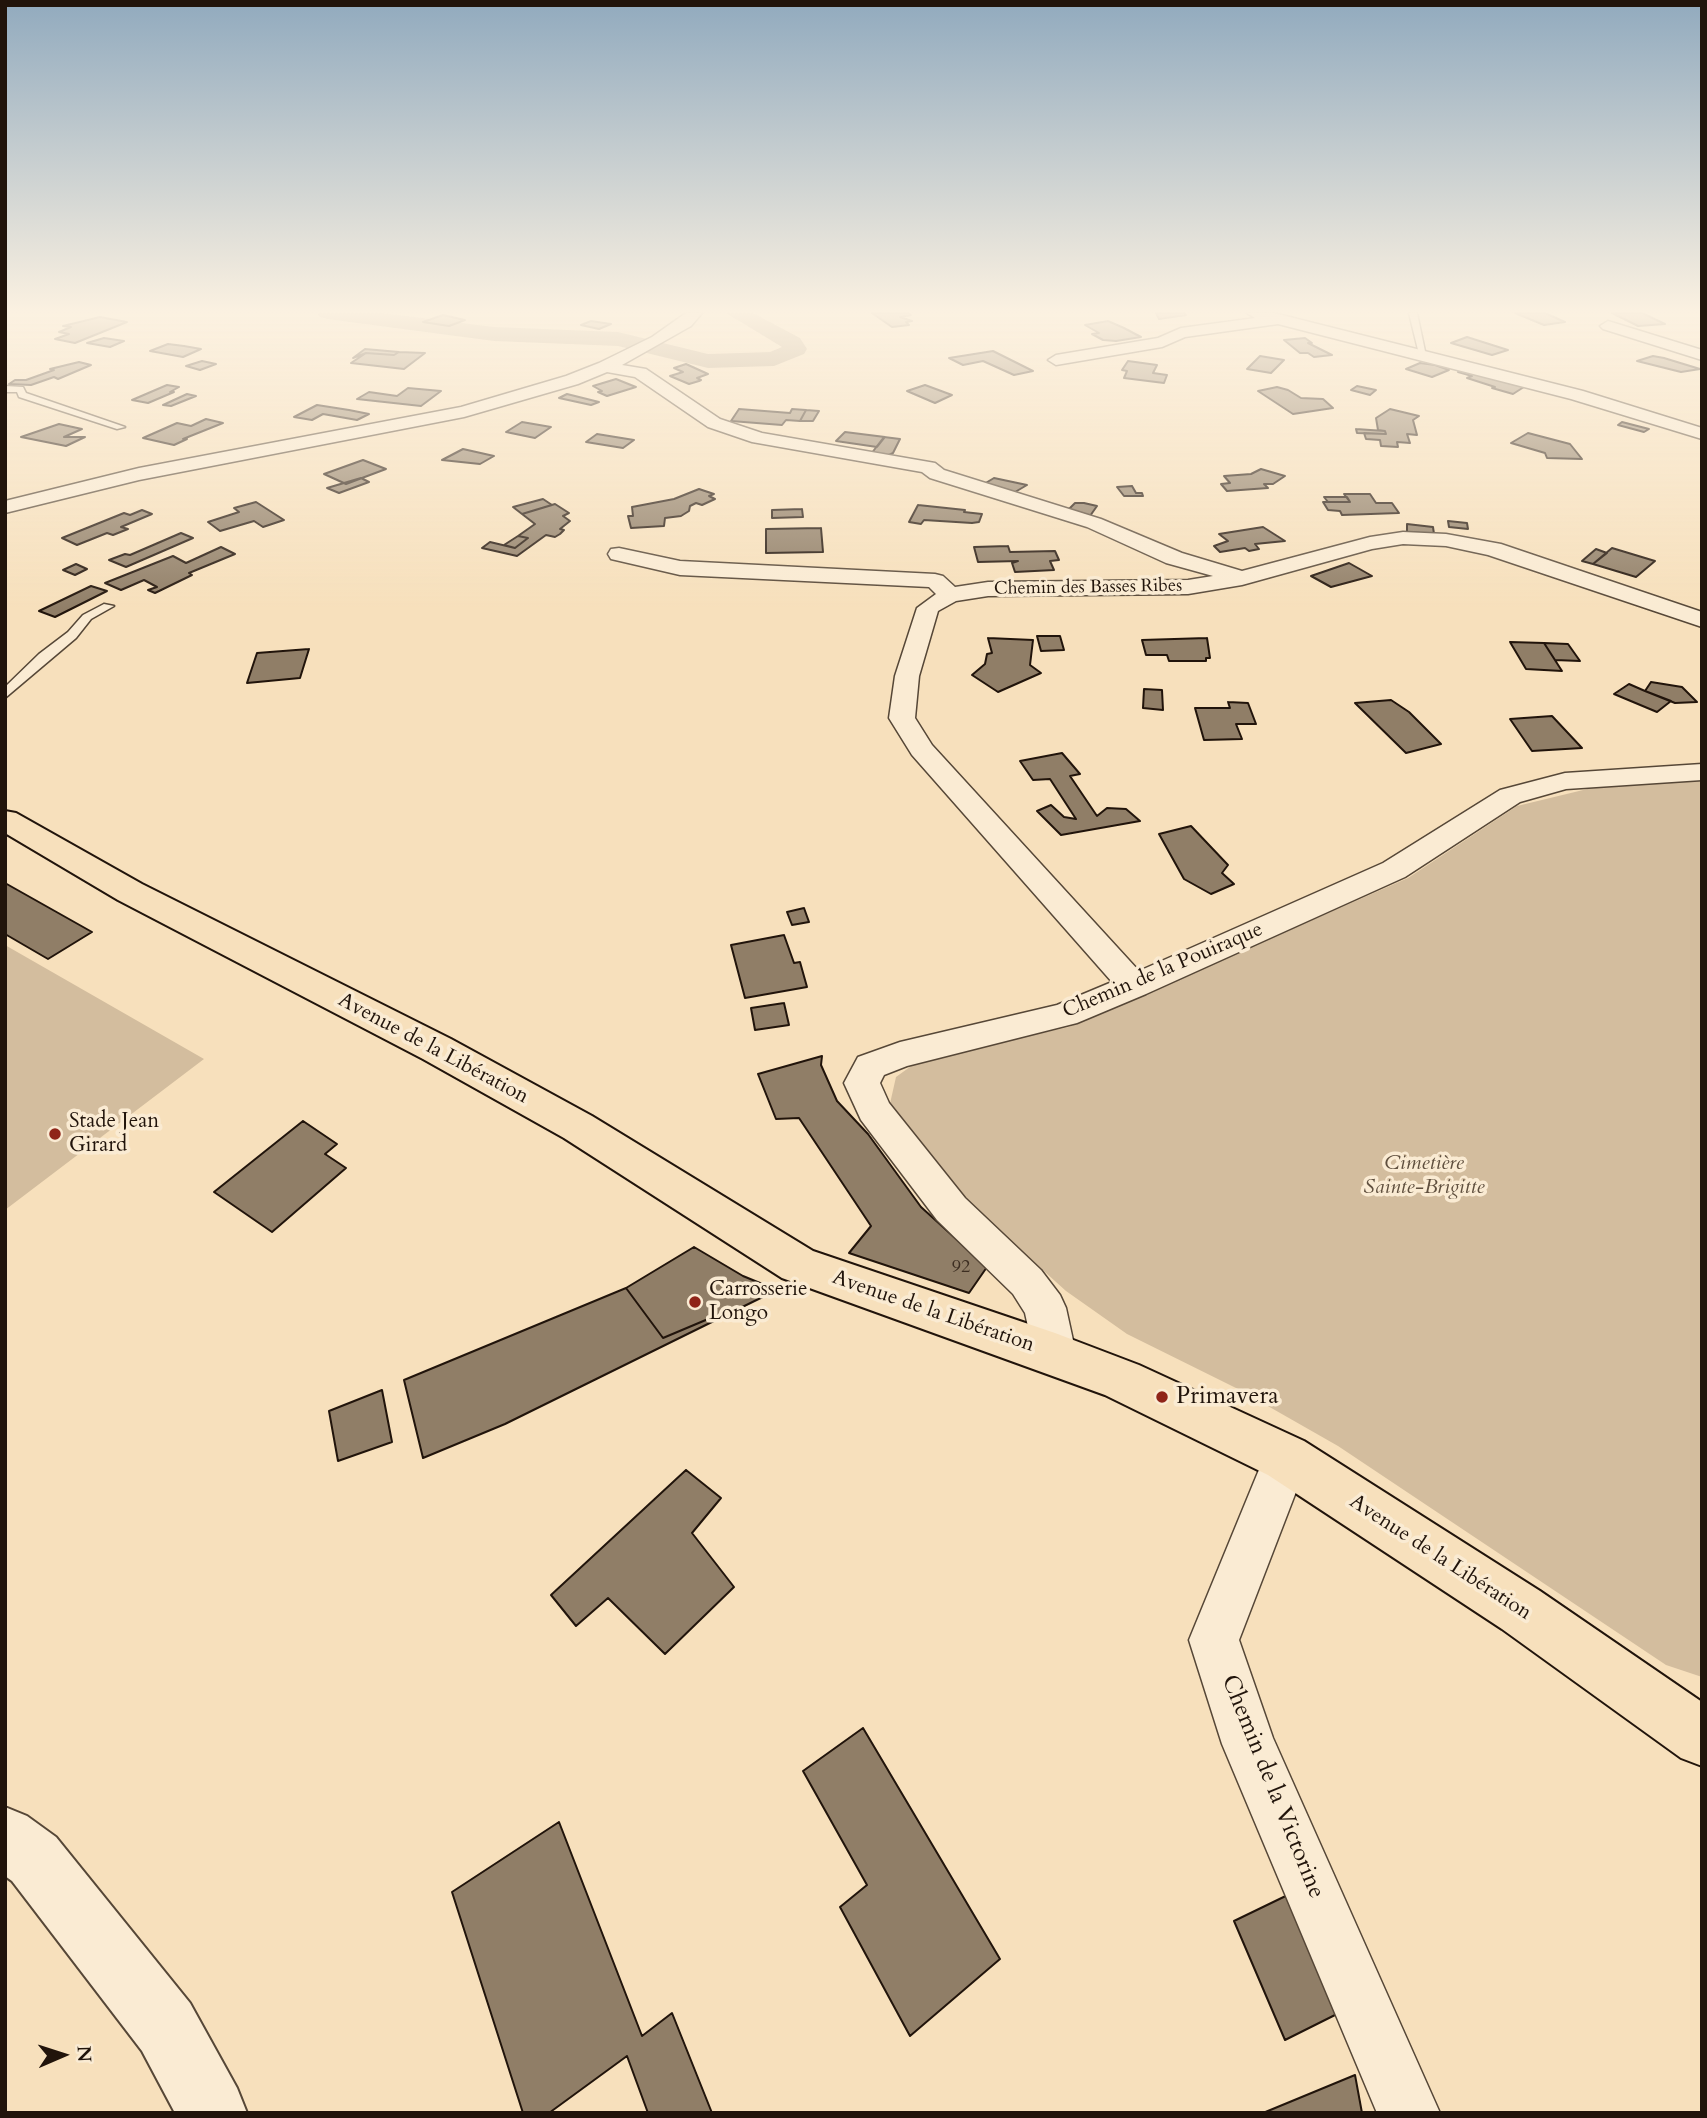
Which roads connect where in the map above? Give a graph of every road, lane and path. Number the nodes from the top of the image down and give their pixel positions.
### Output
1 (74, 412) edge
2 (465, 412) edge
3 (698, 412) edge
4 (1631, 412) edge
5 (120, 427) dead end
6 (1702, 434) edge
7 (5, 507) edge
8 (619, 554) dead end
9 (1242, 578) junction
10 (1266, 586) dead end
11 (950, 595) junction
12 (108, 606) dead end
13 (1702, 620) edge
14 (5, 694) edge
15 (1702, 772) edge
16 (5, 820) edge
17 (1133, 986) junction
18 (1055, 1354) junction
19 (1286, 1458) junction
20 (1702, 1737) edge
21 (5, 1838) edge
22 (212, 2113) edge
23 (1409, 2113) edge

1 - 5 lane
2 - 7 street
3 - 9 street
4 - 6 street
8 - 11 street
9 - 10 street
9 - 11 street, Chemin des Basses Ribes
9 - 13 street, Chemin des Basses Ribes
11 - 17 street
12 - 14 lane
15 - 17 street, Chemin de la Pouiraque
16 - 18 main road, Avenue de la Libération
17 - 18 street, Chemin de la Pouiraque
18 - 19 main road, Avenue de la Libération
19 - 20 main road, Avenue de la Libération
19 - 23 street, Chemin de la Victorine
21 - 22 street

